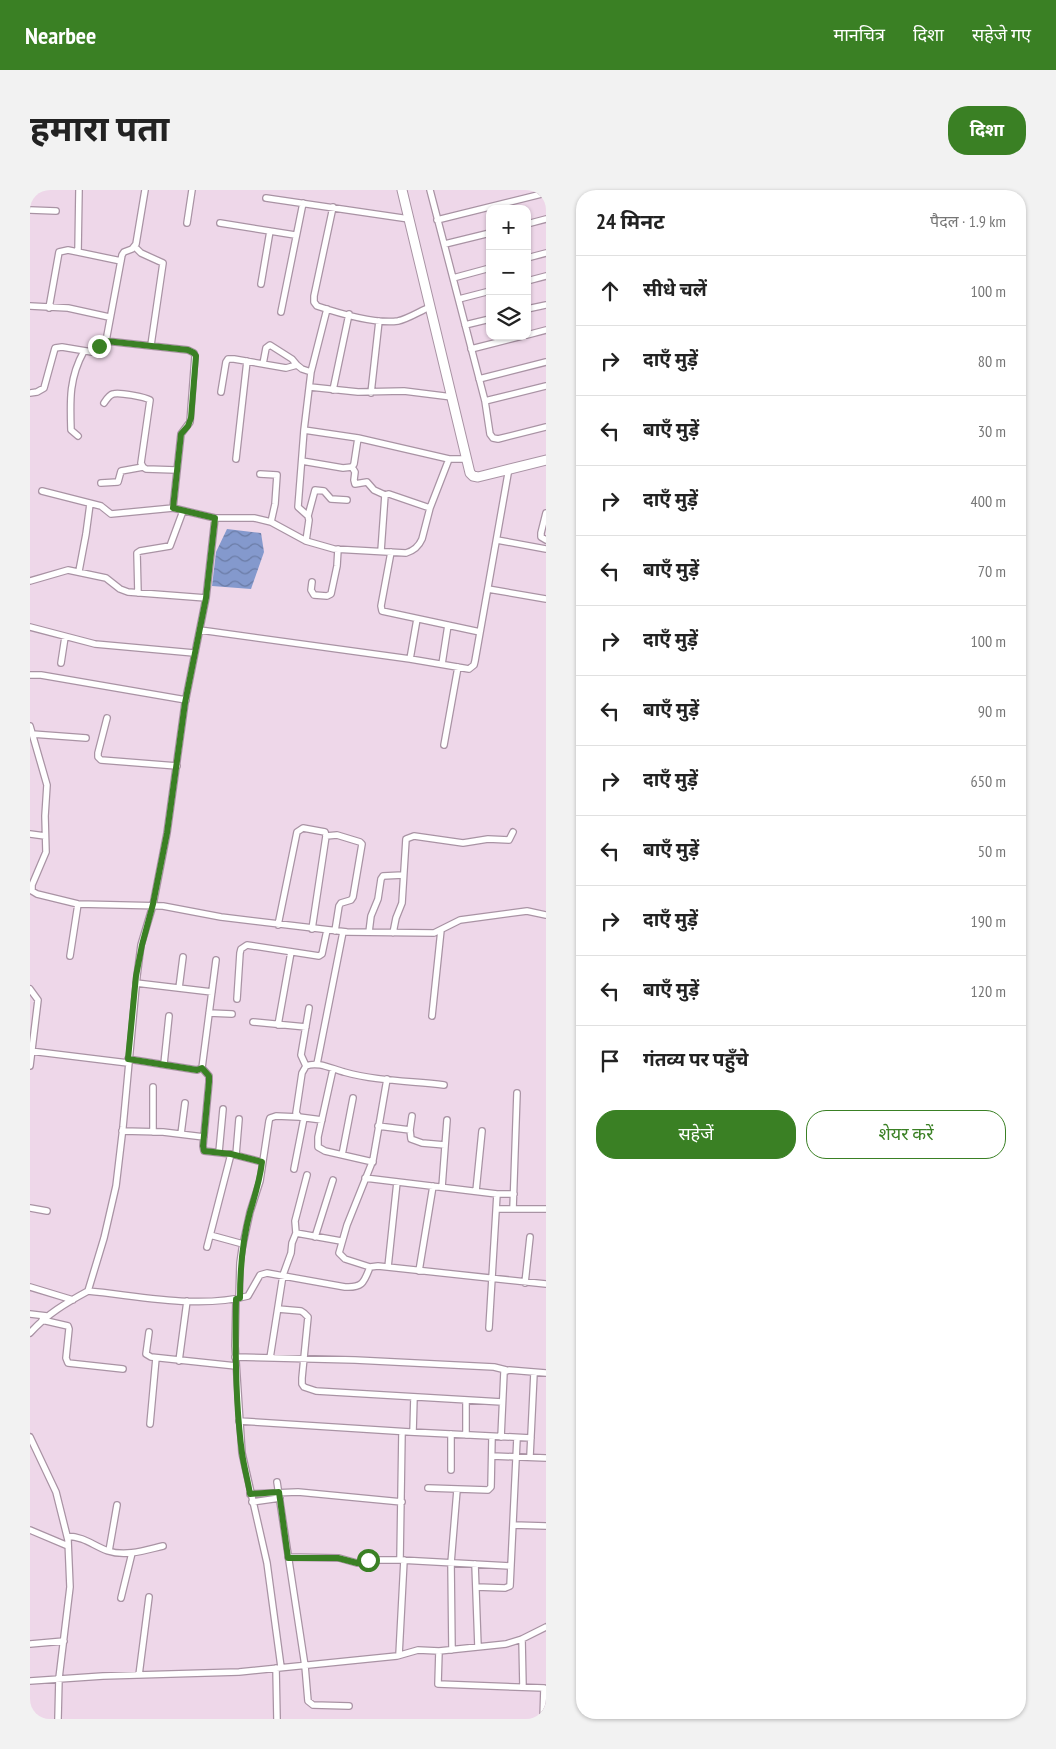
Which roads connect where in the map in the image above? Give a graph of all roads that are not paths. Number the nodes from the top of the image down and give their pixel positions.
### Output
1 (79, 190) edge
2 (145, 190) edge
3 (192, 190) edge
4 (402, 190) edge
5 (430, 190) edge
6 (546, 193) edge
7 (266, 198) dead end
8 (303, 203) junction
9 (333, 207) junction
10 (30, 210) edge
11 (56, 211) dead end
12 (409, 218) junction
13 (546, 219) edge
14 (437, 220) junction
15 (187, 223) dead end
16 (220, 223) dead end
17 (531, 223) edge
18 (270, 231) junction
19 (486, 234) edge
20 (296, 235) junction
21 (445, 244) junction
22 (135, 247) junction
23 (78, 252) junction
24 (546, 253) edge
25 (531, 257) edge
26 (121, 261) junction
27 (486, 269) edge
28 (546, 276) edge
29 (453, 278) junction
30 (531, 280) edge
31 (261, 284) dead end
32 (486, 292) edge
33 (459, 299) junction
34 (546, 305) edge
35 (30, 306) edge
36 (430, 307) junction
37 (49, 308) junction
38 (531, 308) edge
39 (326, 310) junction
40 (281, 312) dead end
41 (349, 314) junction
42 (110, 317) junction
43 (486, 320) edge
44 (378, 321) junction
45 (465, 325) junction
46 (546, 330) edge
47 (531, 334) edge
48 (507, 340) edge
49 (106, 341) junction
50 (151, 345) junction
51 (472, 349) junction
52 (84, 351) junction
53 (247, 361) junction
54 (546, 362) edge
55 (263, 364) junction
56 (297, 365) junction
57 (311, 372) junction
58 (479, 379) junction
59 (546, 386) edge
60 (310, 387) junction
61 (333, 390) junction
62 (221, 392) dead end
63 (30, 393) edge
64 (371, 393) junction
65 (452, 397) junction
66 (485, 401) junction
67 (104, 403) dead end
68 (546, 427) edge
69 (304, 430) junction
70 (78, 436) dead end
71 (358, 438) junction
72 (236, 459) dead end
73 (449, 459) junction
74 (466, 459) junction
75 (546, 460) edge
76 (302, 461) junction
77 (143, 467) junction
78 (352, 467) junction
79 (509, 468) junction
80 (176, 470) junction
81 (260, 474) dead end
82 (101, 483) dead end
83 (42, 491) dead end
84 (385, 495) junction
85 (347, 500) dead end
86 (90, 504) junction
87 (173, 508) junction
88 (430, 508) junction
89 (183, 511) junction
90 (546, 513) edge
91 (308, 516) junction
92 (215, 518) junction
93 (271, 522) junction
94 (497, 540) junction
95 (546, 540) edge
96 (306, 541) junction
97 (338, 549) junction
98 (546, 549) edge
99 (381, 551) junction
100 (391, 552) junction
101 (78, 571) junction
102 (30, 581) edge
103 (312, 582) dead end
104 (488, 590) junction
105 (138, 593) junction
106 (206, 598) junction
107 (546, 599) edge
108 (417, 619) junction
109 (448, 625) junction
110 (30, 627) edge
111 (200, 630) junction
112 (480, 632) junction
113 (65, 637) junction
114 (194, 653) junction
115 (410, 659) junction
116 (60, 663) dead end
117 (442, 664) junction
118 (458, 667) junction
119 (30, 675) edge
120 (186, 700) junction
121 (107, 718) dead end
122 (30, 726) edge
123 (32, 734) junction
124 (86, 738) dead end
125 (444, 745) dead end
126 (177, 766) junction
127 (513, 832) dead end
128 (30, 834) edge
129 (45, 836) junction
130 (326, 836) junction
131 (403, 875) junction
132 (31, 889) edge
133 (78, 904) junction
134 (153, 904) junction
135 (546, 915) edge
136 (278, 925) junction
137 (312, 929) junction
138 (327, 930) junction
139 (441, 930) junction
140 (335, 931) junction
141 (343, 932) junction
142 (369, 932) junction
143 (393, 932) junction
144 (291, 952) junction
145 (70, 956) dead end
146 (183, 957) dead end
147 (216, 960) dead end
148 (136, 982) junction
149 (179, 988) junction
150 (30, 989) edge
151 (212, 992) junction
152 (237, 999) dead end
153 (309, 1008) dead end
154 (210, 1013) junction
155 (232, 1014) dead end
156 (169, 1016) dead end
157 (432, 1016) dead end
158 (253, 1022) dead end
159 (278, 1024) junction
160 (306, 1027) junction
161 (31, 1051) edge
162 (128, 1061) junction
163 (164, 1064) junction
164 (316, 1064) junction
165 (30, 1066) edge
166 (306, 1066) junction
167 (202, 1068) junction
168 (333, 1069) junction
169 (387, 1079) junction
170 (444, 1085) dead end
171 (153, 1087) dead end
172 (517, 1094) dead end
173 (354, 1098) dead end
174 (185, 1103) dead end
175 (223, 1110) dead end
176 (412, 1116) dead end
177 (301, 1117) junction
178 (239, 1119) dead end
179 (322, 1120) junction
180 (447, 1120) dead end
181 (378, 1126) junction
182 (410, 1130) junction
183 (482, 1130) dead end
184 (122, 1131) junction
185 (153, 1132) junction
186 (181, 1134) junction
187 (204, 1137) junction
188 (445, 1145) junction
189 (219, 1152) junction
190 (233, 1154) junction
191 (342, 1154) junction
192 (262, 1162) junction
193 (373, 1162) junction
194 (294, 1169) dead end
195 (307, 1175) dead end
196 (365, 1178) junction
197 (333, 1180) dead end
198 (397, 1182) junction
199 (433, 1186) junction
200 (442, 1187) junction
201 (476, 1191) junction
202 (497, 1194) junction
203 (514, 1194) junction
204 (30, 1208) edge
205 (497, 1209) junction
206 (514, 1209) junction
207 (546, 1209) edge
208 (47, 1211) dead end
209 (296, 1233) junction
210 (210, 1235) junction
211 (315, 1237) junction
212 (530, 1237) dead end
213 (341, 1242) junction
214 (243, 1244) junction
215 (207, 1247) dead end
216 (370, 1267) junction
217 (388, 1267) junction
218 (419, 1270) junction
219 (283, 1275) junction
220 (492, 1279) junction
221 (525, 1282) junction
222 (546, 1284) edge
223 (30, 1287) edge
224 (88, 1291) junction
225 (238, 1299) junction
226 (73, 1300) junction
227 (187, 1302) junction
228 (278, 1309) junction
229 (30, 1314) edge
230 (44, 1318) junction
231 (489, 1328) dead end
232 (149, 1332) dead end
233 (30, 1333) edge
234 (236, 1356) junction
235 (156, 1358) junction
236 (270, 1358) junction
237 (304, 1359) junction
238 (179, 1361) junction
239 (236, 1366) junction
240 (123, 1369) dead end
241 (506, 1370) junction
242 (534, 1373) junction
243 (546, 1373) edge
244 (414, 1397) junction
245 (466, 1400) junction
246 (502, 1402) junction
247 (239, 1421) junction
248 (150, 1424) dead end
249 (402, 1432) junction
250 (413, 1432) junction
251 (451, 1434) junction
252 (466, 1435) junction
253 (30, 1436) edge
254 (492, 1437) junction
255 (501, 1437) junction
256 (517, 1438) junction
257 (531, 1438) junction
258 (492, 1456) junction
259 (516, 1456) junction
260 (530, 1456) junction
261 (546, 1458) edge
262 (451, 1470) dead end
263 (277, 1482) dead end
264 (428, 1488) dead end
265 (457, 1490) junction
266 (250, 1494) junction
267 (279, 1495) junction
268 (252, 1502) junction
269 (402, 1502) junction
270 (117, 1505) dead end
271 (513, 1525) junction
272 (546, 1526) edge
273 (30, 1530) edge
274 (67, 1536) junction
275 (68, 1546) junction
276 (163, 1546) dead end
277 (109, 1551) junction
278 (132, 1553) junction
279 (288, 1558) junction
280 (402, 1560) junction
281 (450, 1563) junction
282 (476, 1564) junction
283 (511, 1566) junction
284 (476, 1587) junction
285 (150, 1597) dead end
286 (120, 1598) dead end
287 (546, 1627) edge
288 (522, 1639) junction
289 (64, 1640) junction
290 (30, 1644) edge
291 (478, 1647) junction
292 (452, 1650) junction
293 (439, 1651) junction
294 (399, 1655) junction
295 (305, 1666) junction
296 (278, 1668) junction
297 (139, 1675) junction
298 (59, 1678) junction
299 (30, 1681) edge
300 (523, 1687) junction
301 (349, 1706) dead end
302 (545, 1706) edge
303 (58, 1719) edge
304 (277, 1719) edge
305 (543, 1719) edge

1 - 23 street
2 - 22 street
3 - 15 street
4 - 12 street
5 - 14 street
6 - 14 street
7 - 8 street
8 - 9 street
8 - 20 street
9 - 12 street
9 - 39 street
10 - 11 street
12 - 36 street
13 - 17 street
14 - 21 street
16 - 18 street
18 - 20 street
18 - 31 street
19 - 21 street
20 - 40 street
21 - 29 street
22 - 26 street
22 - 50 street
23 - 26 street
23 - 37 street
24 - 25 street
26 - 42 street
27 - 29 street
28 - 30 street
29 - 33 street
32 - 33 street
33 - 45 street
34 - 38 street
35 - 37 street
36 - 44 street
36 - 65 street
37 - 42 street
39 - 41 street
39 - 57 street
41 - 44 street
41 - 61 street
42 - 49 street
43 - 45 street
44 - 64 street
45 - 51 street
46 - 47 street
48 - 51 street
49 - 50 street
49 - 52 street
50 - 80 street
51 - 58 street
52 - 63 street
52 - 70 street
53 - 55 street
53 - 62 street
53 - 72 street
54 - 58 street
55 - 56 street
55 - 56 street
56 - 57 street
57 - 60 street
58 - 66 street
59 - 66 street
60 - 61 street
60 - 69 street
61 - 64 street
64 - 65 street
65 - 74 street
66 - 68 street
67 - 77 street
69 - 71 street
69 - 76 street
71 - 73 street
71 - 78 street
73 - 74 street
73 - 88 street
74 - 79 street
75 - 79 street
76 - 78 street
76 - 91 street
77 - 80 street
77 - 82 street
78 - 84 street
79 - 94 street
80 - 87 street
81 - 93 street
83 - 86 street
84 - 88 street
84 - 99 street
85 - 91 street
86 - 87 street
86 - 101 street
87 - 89 street
88 - 100 street
89 - 92 street
89 - 105 street
90 - 95 street
91 - 96 street
92 - 93 street
92 - 106 street
93 - 96 street
94 - 98 street
94 - 104 street
96 - 97 street
97 - 99 street
97 - 103 street
99 - 100 street
100 - 108 street
101 - 102 street
101 - 105 street
104 - 107 street
104 - 112 street
105 - 106 street
106 - 111 street
108 - 109 street
108 - 115 street
109 - 112 street
109 - 117 street
110 - 113 street
111 - 114 street
111 - 115 street
112 - 118 street
113 - 114 street
113 - 116 street
114 - 120 street
115 - 117 street
117 - 118 street
118 - 125 street
119 - 120 street
120 - 126 street
121 - 126 street
122 - 123 street
123 - 124 street
123 - 129 street
126 - 134 street
127 - 131 street
128 - 129 street
129 - 132 street
130 - 136 street
130 - 137 street
130 - 140 street
131 - 142 street
131 - 143 street
132 - 133 street
133 - 134 street
133 - 145 street
134 - 136 street
134 - 148 street
135 - 139 street
136 - 137 street
137 - 138 street
138 - 140 street
138 - 144 street
139 - 143 street
139 - 157 street
140 - 141 street
141 - 142 street
141 - 164 street
142 - 143 street
144 - 152 street
144 - 159 street
146 - 149 street
147 - 151 street
148 - 149 street
148 - 162 street
149 - 151 street
150 - 161 street
151 - 154 street
153 - 160 street
154 - 155 street
154 - 167 street
156 - 163 street
158 - 159 street
159 - 160 street
160 - 166 street
161 - 162 street
161 - 165 street
162 - 163 street
162 - 184 street
163 - 167 street
164 - 166 street
164 - 168 street
166 - 177 street
167 - 187 street
168 - 169 street
168 - 179 street
169 - 170 street
169 - 181 street
171 - 185 street
172 - 203 street
173 - 191 street
174 - 186 street
175 - 189 street
176 - 182 street
177 - 179 street
177 - 192 street
177 - 194 street
178 - 190 street
179 - 191 street
180 - 188 street
181 - 182 street
181 - 193 street
182 - 188 street
183 - 201 street
184 - 185 street
184 - 224 street
185 - 186 street
186 - 187 street
187 - 189 street
188 - 200 street
189 - 190 street
190 - 192 street
190 - 210 street
191 - 193 street
192 - 214 street
193 - 196 street
195 - 209 street
196 - 198 street
196 - 213 street
197 - 211 street
198 - 199 street
198 - 217 street
199 - 200 street
199 - 218 street
200 - 201 street
201 - 202 street
202 - 203 street
202 - 205 street
203 - 206 street
204 - 208 street
205 - 206 street
205 - 220 street
206 - 207 street
209 - 211 street
209 - 219 street
210 - 214 street
210 - 215 street
211 - 213 street
212 - 221 street
213 - 216 street
214 - 225 street
216 - 217 street
216 - 219 street
217 - 218 street
218 - 220 street
219 - 225 street
219 - 228 street
220 - 221 street
220 - 231 street
221 - 222 street
223 - 226 street
224 - 226 street
224 - 227 street
225 - 227 street
225 - 234 street
226 - 230 street
227 - 238 street
228 - 236 street
228 - 237 street
229 - 230 street
230 - 233 street
230 - 240 street
232 - 235 street
234 - 236 street
234 - 239 street
235 - 238 street
235 - 248 street
236 - 237 street
237 - 241 street
237 - 244 street
238 - 239 street
239 - 247 street
241 - 242 street
241 - 246 street
242 - 243 street
242 - 257 street
244 - 245 street
244 - 250 street
245 - 246 street
245 - 252 street
246 - 255 street
247 - 249 street
247 - 266 street
249 - 250 street
249 - 269 street
250 - 251 street
251 - 252 street
251 - 262 street
252 - 254 street
253 - 274 street
254 - 255 street
254 - 258 street
255 - 256 street
256 - 257 street
256 - 259 street
257 - 260 street
258 - 259 street
258 - 265 street
259 - 260 street
259 - 271 street
260 - 261 street
263 - 267 street
264 - 265 street
265 - 281 street
266 - 267 street
266 - 268 street
267 - 268 street
267 - 269 street
267 - 279 street
268 - 296 street
269 - 280 street
270 - 277 street
271 - 272 street
271 - 283 street
273 - 275 street
274 - 275 street
274 - 277 street
275 - 289 street
276 - 278 street
277 - 278 street
278 - 286 street
279 - 280 street
279 - 295 street
280 - 281 street
280 - 294 street
281 - 282 street
281 - 292 street
282 - 283 street
282 - 284 street
283 - 284 street
284 - 291 street
285 - 297 street
287 - 288 street
288 - 291 street
288 - 300 street
289 - 290 street
289 - 298 street
291 - 292 street
292 - 293 street
293 - 294 street
293 - 300 street
294 - 295 street
295 - 296 street
295 - 301 street
296 - 297 street
296 - 304 street
297 - 298 street
298 - 299 street
298 - 303 street
300 - 302 street
302 - 305 street

